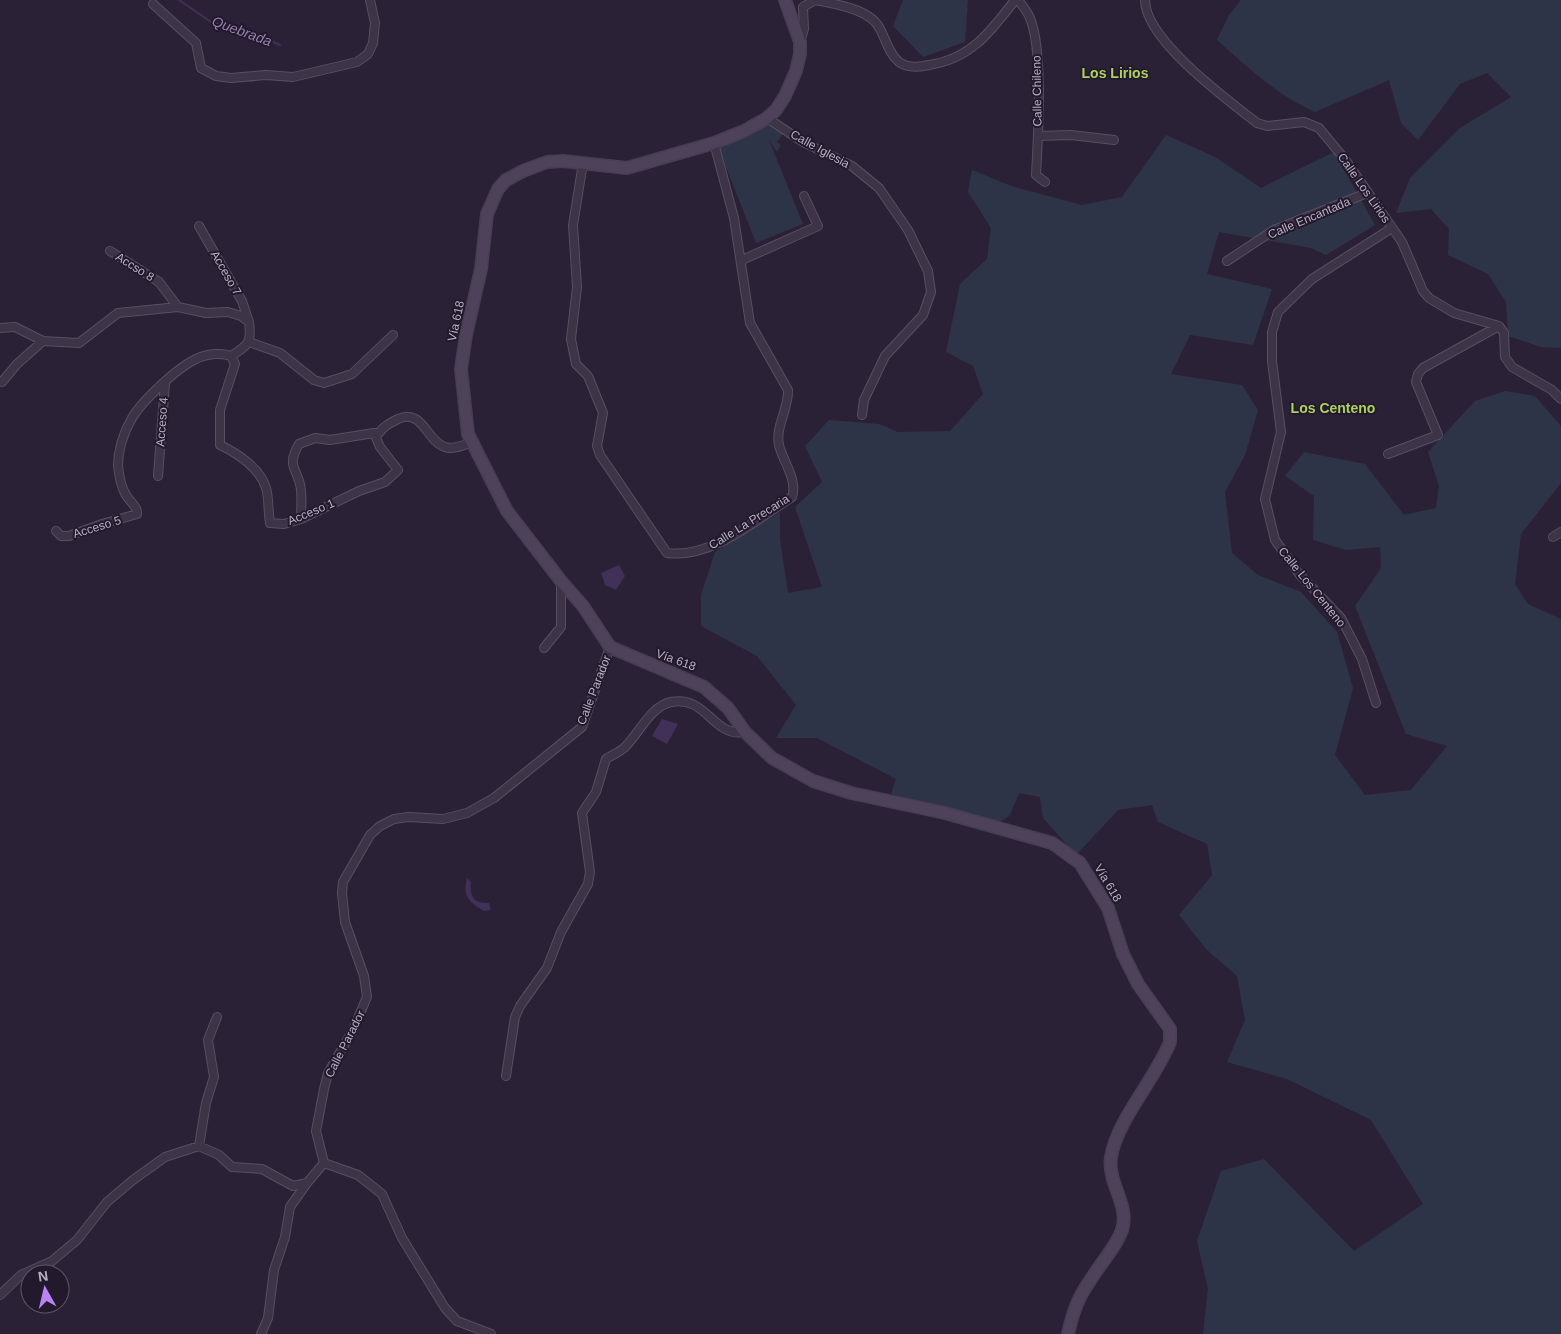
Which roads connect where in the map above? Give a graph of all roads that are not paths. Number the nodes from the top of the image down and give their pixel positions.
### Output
1 (370, 0) edge
2 (784, 0) edge
3 (1017, 0) edge
4 (1145, 0) edge
5 (153, 4) dead end
6 (800, 42) junction
7 (767, 118) junction
8 (1038, 136) junction
9 (1114, 140) dead end
10 (714, 143) junction
11 (583, 163) junction
12 (1045, 182) dead end
13 (1367, 193) junction
14 (804, 196) dead end
15 (199, 226) dead end
16 (1392, 228) junction
17 (110, 251) dead end
18 (742, 260) junction
19 (1227, 261) dead end
20 (178, 307) junction
21 (249, 322) junction
22 (1499, 326) junction
23 (0, 328) edge
24 (393, 335) dead end
25 (42, 341) junction
26 (249, 342) junction
27 (231, 356) junction
28 (2, 382) dead end
29 (165, 383) junction
30 (1561, 399) edge
31 (862, 415) dead end
32 (374, 433) junction
33 (472, 442) junction
34 (1388, 454) dead end
35 (158, 476) dead end
36 (301, 519) junction
37 (56, 531) dead end
38 (1561, 532) edge
39 (1553, 537) dead end
40 (561, 581) junction
41 (610, 647) junction
42 (544, 648) dead end
43 (1376, 703) dead end
44 (745, 732) junction
45 (217, 1017) dead end
46 (506, 1076) dead end
47 (199, 1146) junction
48 (324, 1163) junction
49 (307, 1183) junction
50 (0, 1294) edge
51 (261, 1334) edge
52 (491, 1334) edge
53 (1068, 1334) edge

1 - 5 street
2 - 6 street, Vía 618
3 - 6 street
3 - 8 street, Calle Chileno
4 - 13 street, Calle Los Lirios
6 - 7 street, Vía 618
7 - 10 street, Vía 618
7 - 31 street, Calle Iglesia
8 - 9 street
8 - 12 street, Calle Chileno
10 - 11 street, Vía 618
10 - 18 street, Calle La Precaria
11 - 18 street, Calle La Precaria
11 - 33 street, Vía 618
13 - 16 street, Calle Los Lirios
13 - 19 street, Calle Encantada
14 - 18 street
15 - 21 street, Acceso 7
16 - 22 street, Calle Los Lirios
16 - 43 street, Calle Los Centeno
17 - 20 street, Accso 8
20 - 21 street
20 - 25 street
21 - 26 street
22 - 30 street
22 - 34 street
23 - 25 street
24 - 26 street
25 - 28 street
26 - 27 street
27 - 29 street, Acceso 4
27 - 36 street, Acceso 1
29 - 35 street, Acceso 4
29 - 37 street, Acceso 5
32 - 33 street
32 - 36 street, Acceso 1
32 - 36 street
33 - 40 street, Vía 618
38 - 39 street
40 - 41 street, Vía 618
40 - 42 street
41 - 44 street, Vía 618
41 - 48 street, Calle Parador
44 - 46 street
44 - 53 street, Vía 618
45 - 47 street
47 - 49 street
47 - 50 street
48 - 49 street
48 - 52 street
49 - 51 street

